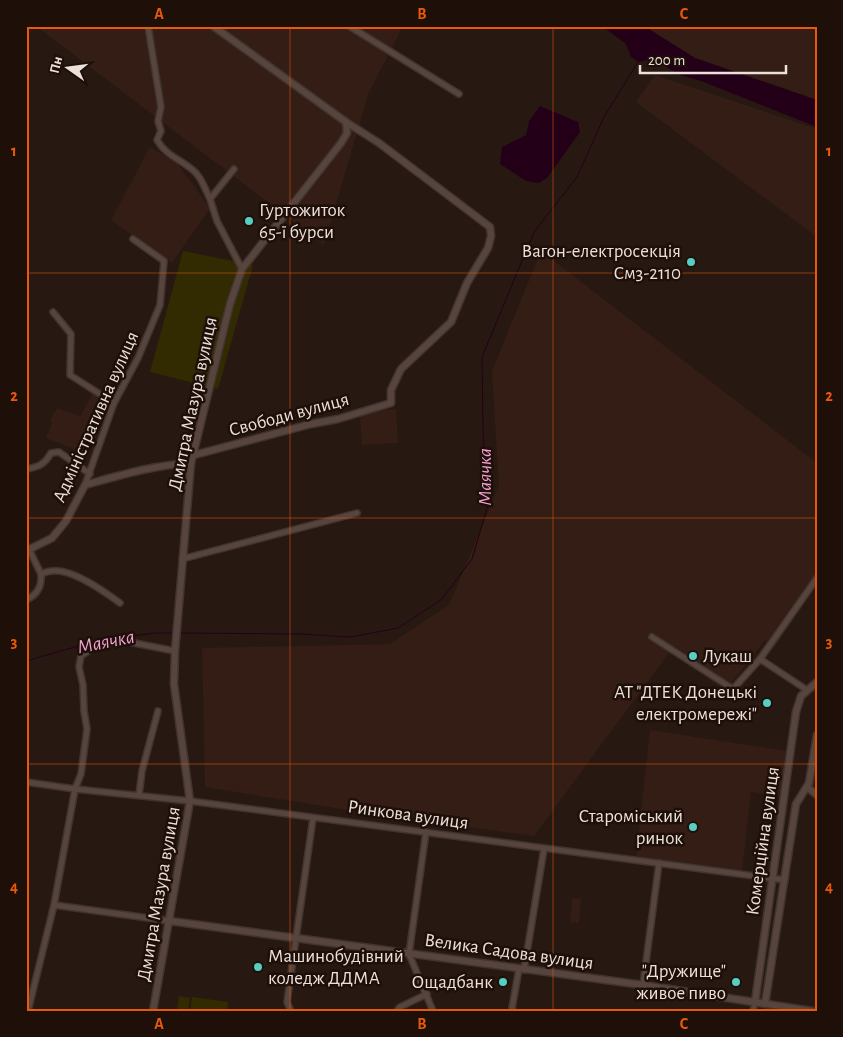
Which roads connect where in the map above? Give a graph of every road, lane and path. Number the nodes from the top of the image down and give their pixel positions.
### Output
1 (148, 26) edge
2 (212, 26) edge
3 (349, 26) edge
4 (459, 94) dead end
5 (346, 122) junction
6 (234, 169) dead end
7 (210, 199) junction
8 (132, 239) dead end
9 (242, 268) junction
10 (53, 312) dead end
11 (114, 403) junction
12 (194, 455) junction
13 (191, 463) junction
14 (26, 469) edge
15 (90, 474) junction
16 (85, 484) junction
17 (357, 513) dead end
18 (28, 550) edge
19 (182, 560) junction
20 (41, 574) junction
21 (817, 578) edge
22 (26, 600) edge
23 (120, 603) dead end
24 (652, 636) dead end
25 (176, 648) junction
26 (760, 659) junction
27 (816, 682) edge
28 (806, 690) junction
29 (158, 711) dead end
30 (817, 735) edge
31 (26, 782) edge
32 (808, 788) junction
33 (76, 789) junction
34 (139, 795) junction
35 (817, 795) edge
36 (190, 801) junction
37 (312, 818) junction
38 (426, 832) junction
39 (544, 848) junction
40 (658, 863) junction
41 (773, 878) junction
42 (785, 880) junction
43 (54, 905) junction
44 (768, 909) junction
45 (780, 911) junction
46 (170, 920) junction
47 (297, 938) junction
48 (410, 954) junction
49 (521, 969) junction
50 (643, 985) junction
51 (427, 994) junction
52 (755, 1002) junction
53 (765, 1004) junction
54 (28, 1011) edge
55 (153, 1011) edge
56 (291, 1011) edge
57 (397, 1011) edge
58 (434, 1011) edge
59 (513, 1011) edge
60 (753, 1011) edge
61 (760, 1011) edge
62 (812, 1011) edge

1 - 7 street
2 - 5 street
3 - 4 street
5 - 9 street, Дмитра Мазура вулиця
5 - 12 street, Свободи вулиця
6 - 7 street
7 - 9 street
8 - 11 street, Адміністративна вулиця
9 - 12 street, Дмитра Мазура вулиця
10 - 11 street
11 - 15 street, Адміністративна вулиця
12 - 13 street, Дмитра Мазура вулиця
13 - 16 street
13 - 19 street, Дмитра Мазура вулиця
14 - 15 street
15 - 16 street, Адміністративна вулиця
16 - 18 street, Адміністративна вулиця
17 - 19 street
18 - 20 street, Адміністративна вулиця
19 - 25 street, Дмитра Мазура вулиця
20 - 22 street
20 - 23 street
21 - 26 street
24 - 26 street
25 - 33 street
25 - 36 street, Дмитра Мазура вулиця
26 - 28 street
27 - 28 street, Комерційна вулиця
28 - 41 street, Комерційна вулиця
29 - 34 street
30 - 32 street, Комерційна вулиця
31 - 33 street, Ринкова вулиця
32 - 35 street
32 - 42 street, Комерційна вулиця
33 - 34 street, Ринкова вулиця
33 - 43 street
34 - 36 street, Ринкова вулиця
36 - 37 street, Ринкова вулиця
36 - 46 street, Дмитра Мазура вулиця
37 - 38 street, Ринкова вулиця
37 - 47 street
38 - 39 street, Ринкова вулиця
38 - 48 street
39 - 40 street, Ринкова вулиця
39 - 49 street
40 - 41 street, Ринкова вулиця
40 - 50 street
41 - 42 street, Ринкова вулиця
41 - 44 street, Комерційна вулиця
42 - 45 street, Комерційна вулиця
43 - 46 street, Велика Садова вулиця
43 - 54 street
44 - 45 street
44 - 52 street, Комерційна вулиця
45 - 53 street, Комерційна вулиця
46 - 47 street, Велика Садова вулиця
46 - 55 street, Дмитра Мазура вулиця
47 - 48 street, Велика Садова вулиця
47 - 56 street
48 - 49 street, Велика Садова вулиця
48 - 51 street
49 - 50 street, Велика Садова вулиця
49 - 59 street
50 - 52 street, Велика Садова вулиця
51 - 57 street
51 - 58 street
52 - 53 street, Велика Садова вулиця
52 - 60 street, Комерційна вулиця
53 - 61 street, Комерційна вулиця
53 - 62 street, Велика Садова вулиця

